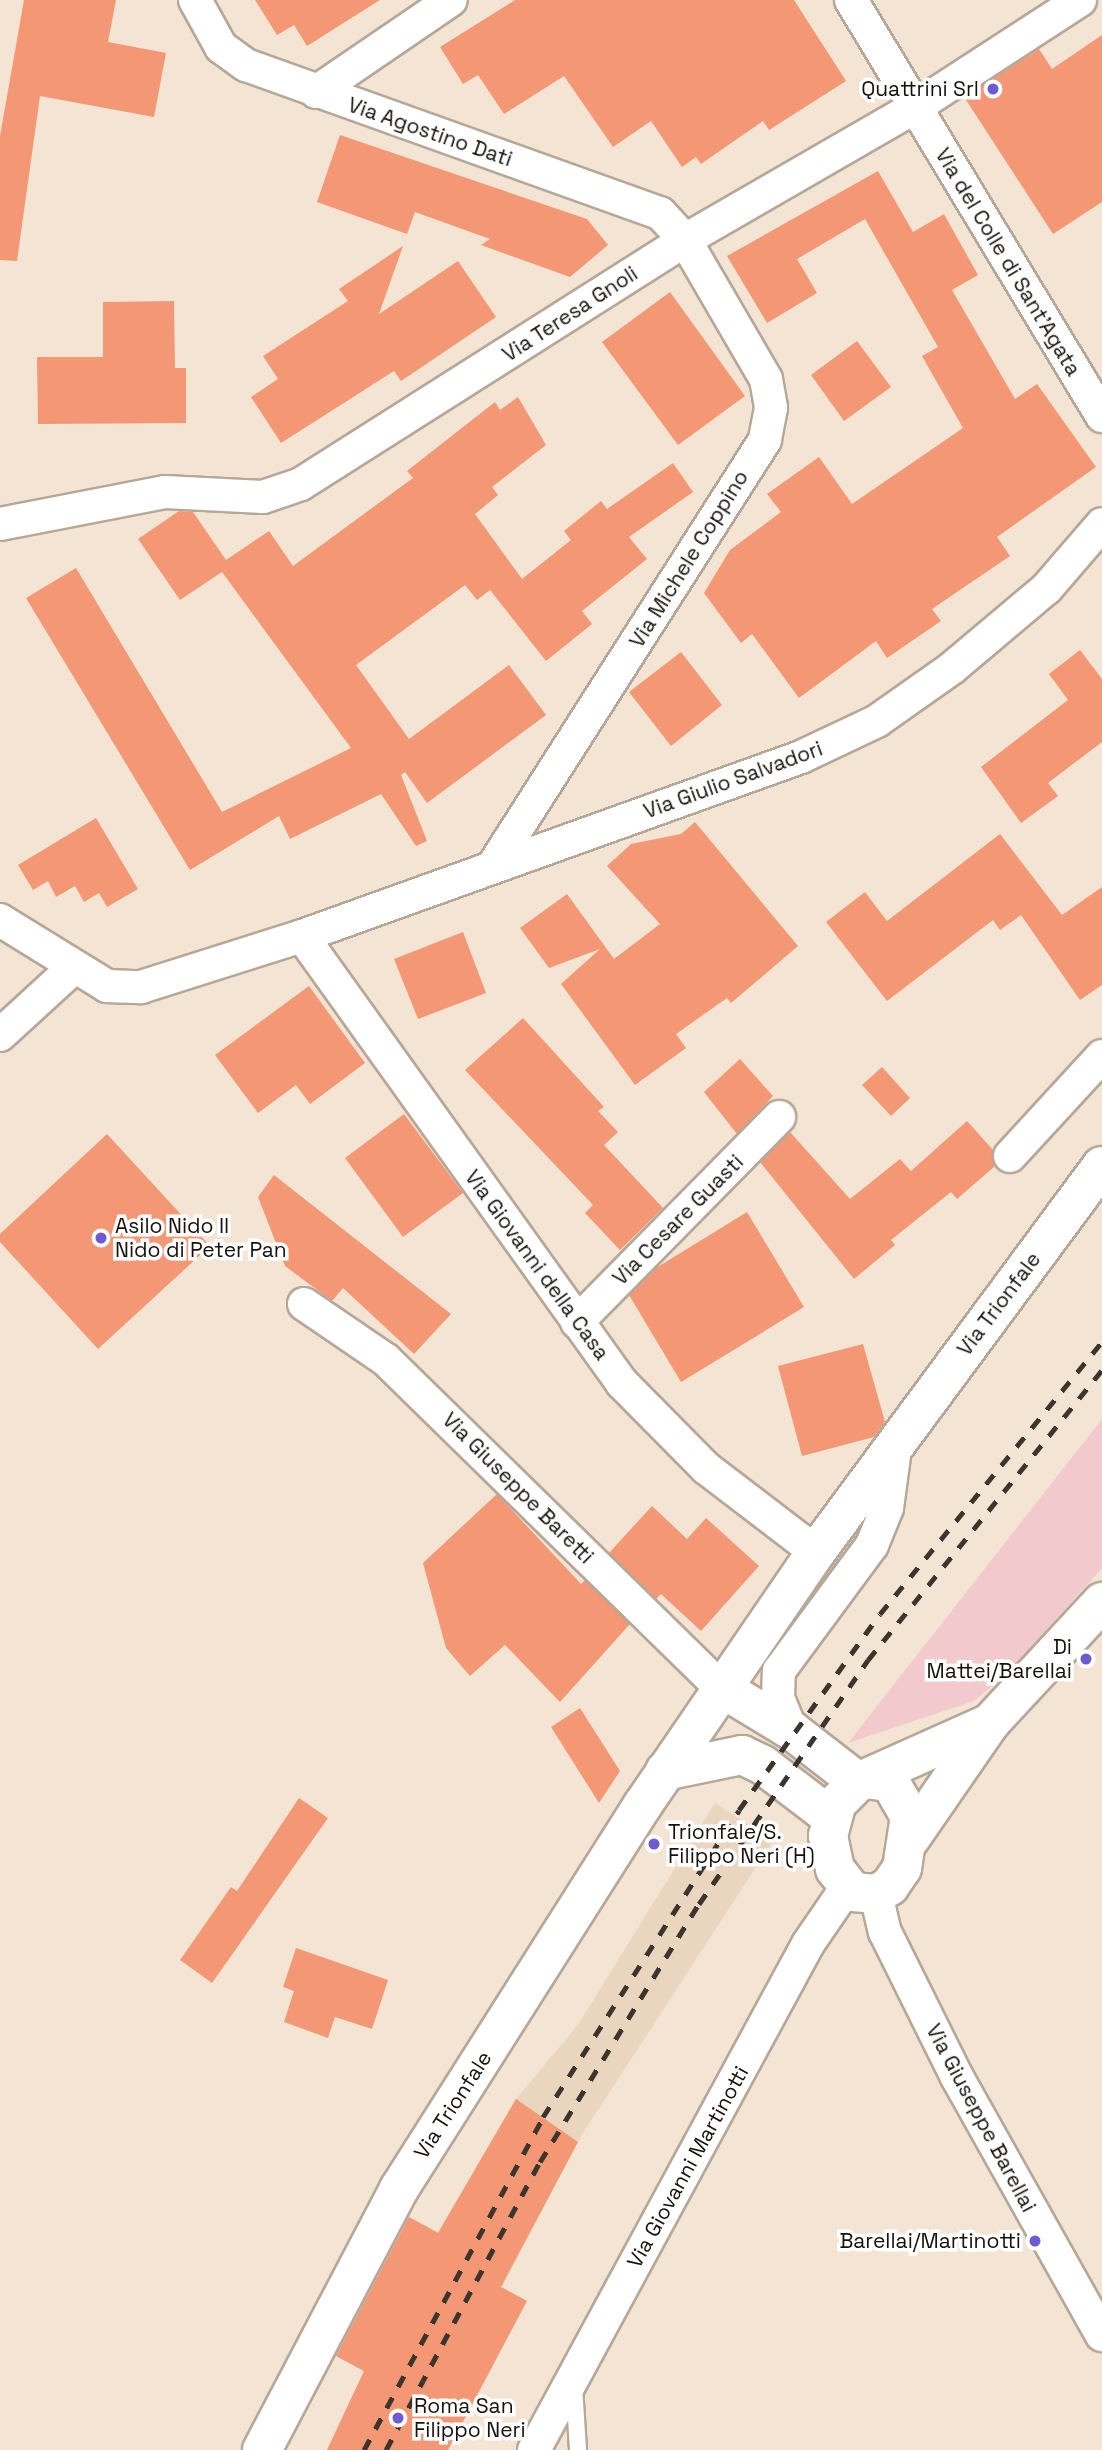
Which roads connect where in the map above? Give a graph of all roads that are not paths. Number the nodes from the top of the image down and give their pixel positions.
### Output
1 (195, 0) edge
2 (451, 0) edge
3 (851, 0) edge
4 (1080, 0) edge
5 (316, 92) junction
6 (914, 108) junction
7 (685, 240) junction
8 (1102, 416) edge
9 (12, 522) edge
10 (1102, 524) edge
11 (493, 866) junction
12 (0, 920) edge
13 (302, 936) junction
14 (73, 968) junction
15 (0, 1035) edge
16 (1102, 1056) edge
17 (779, 1117) dead end
18 (1010, 1156) dead end
19 (1102, 1166) edge
20 (304, 1304) dead end
21 (577, 1322) junction
22 (896, 1441) junction
23 (816, 1552) junction
24 (1102, 1602) edge
25 (720, 1687) junction
26 (990, 1723) junction
27 (791, 1730) junction
28 (665, 1772) junction
29 (862, 1781) junction
30 (831, 1817) junction
31 (910, 1839) junction
32 (862, 1891) junction
33 (1102, 2335) edge
34 (573, 2378) junction
35 (262, 2450) edge
36 (534, 2450) edge
37 (578, 2450) edge

1 - 5 street, Via Agostino Dati
2 - 5 street
3 - 6 street, Via del Colle di Sant'Agata
4 - 6 street, Via Teresa Gnoli
5 - 7 street, Via Agostino Dati
6 - 7 street, Via Teresa Gnoli
6 - 8 street, Via del Colle di Sant'Agata
7 - 9 street, Via Teresa Gnoli
7 - 11 street, Via Michele Coppino
10 - 11 street, Via Giulio Salvadori
11 - 13 street, Via Giulio Salvadori
12 - 14 street, Via Giulio Salvadori
13 - 14 street, Via Giulio Salvadori
13 - 21 street, Via Giovanni della Casa
14 - 15 street
16 - 18 street
17 - 21 street, Via Cesare Guasti
19 - 22 main road, Via Trionfale
20 - 25 street, Via Giuseppe Baretti
21 - 23 street, Via Giovanni della Casa
22 - 23 main road, Via Trionfale
22 - 27 street, Via Trionfale
23 - 25 main road, Via Trionfale
24 - 26 main road
25 - 27 main road
25 - 28 main road, Via Trionfale
26 - 29 main road
26 - 31 main road
27 - 29 main road
28 - 30 main road
28 - 35 main road, Via Trionfale
29 - 30 main road
29 - 31 main road
30 - 32 main road
31 - 32 main road
32 - 33 street, Via Giuseppe Barellai
32 - 34 street, Via Giovanni Martinotti
34 - 36 street, Via Giovanni Martinotti
34 - 37 lane

